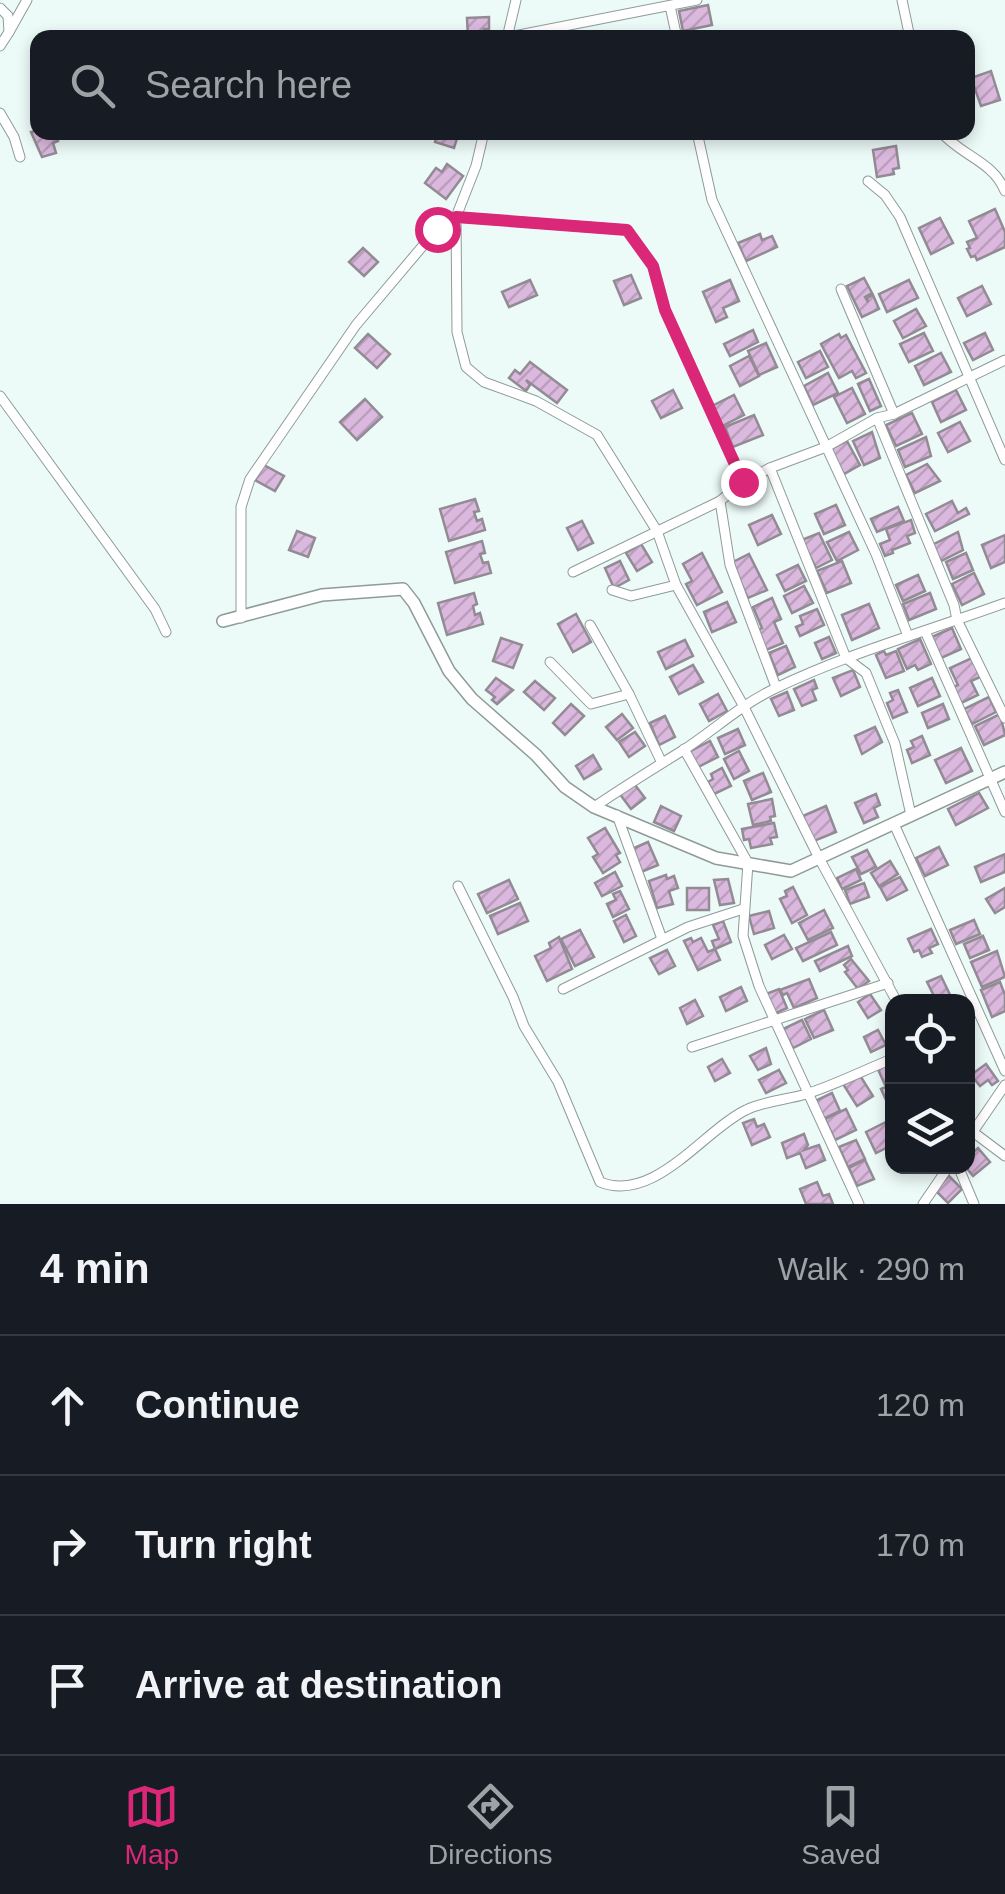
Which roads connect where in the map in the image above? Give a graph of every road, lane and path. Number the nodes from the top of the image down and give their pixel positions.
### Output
1 (27, 0) edge
2 (516, 0) edge
3 (697, 0) edge
4 (902, 0) edge
5 (670, 6) junction
6 (0, 8) edge
7 (509, 30) edge
8 (544, 30) edge
9 (675, 30) edge
10 (908, 30) edge
11 (9, 32) junction
12 (0, 46) edge
13 (0, 113) edge
14 (482, 140) edge
15 (699, 140) edge
16 (951, 140) edge
17 (20, 156) dead end
18 (868, 181) dead end
19 (1005, 191) edge
20 (456, 217) junction
21 (841, 289) dead end
22 (1005, 360) edge
23 (970, 377) junction
24 (0, 396) edge
25 (894, 414) junction
26 (877, 418) junction
27 (826, 447) junction
28 (1005, 460) edge
29 (770, 468) junction
30 (743, 482) junction
31 (720, 501) junction
32 (657, 531) junction
33 (573, 572) dead end
34 (676, 585) junction
35 (612, 590) dead end
36 (1005, 603) edge
37 (241, 618) junction
38 (957, 620) junction
39 (223, 621) dead end
40 (590, 625) dead end
41 (925, 631) junction
42 (166, 632) dead end
43 (908, 636) junction
44 (846, 658) junction
45 (550, 662) dead end
46 (776, 688) junction
47 (629, 694) junction
48 (743, 704) junction
49 (1005, 718) edge
50 (684, 750) junction
51 (661, 761) junction
52 (1005, 772) edge
53 (990, 780) junction
54 (594, 808) junction
55 (1005, 812) edge
56 (911, 814) junction
57 (617, 815) junction
58 (894, 824) junction
59 (819, 858) junction
60 (748, 863) junction
61 (458, 886) dead end
62 (743, 909) junction
63 (662, 939) junction
64 (888, 983) junction
65 (563, 989) dead end
66 (893, 994) edge
67 (776, 1020) junction
68 (692, 1047) dead end
69 (885, 1062) edge
70 (1005, 1071) edge
71 (1005, 1084) edge
72 (809, 1093) junction
73 (975, 1129) edge
74 (975, 1139) edge
75 (1005, 1156) edge
76 (944, 1174) edge
77 (961, 1174) edge
78 (858, 1204) edge
79 (923, 1204) edge
80 (974, 1204) edge

1 - 11 street
2 - 7 street
3 - 5 street
4 - 10 street
5 - 8 street
5 - 9 street
6 - 11 street
11 - 12 street
13 - 17 street
14 - 20 street
15 - 27 street
16 - 19 street
18 - 23 street
20 - 30 street
20 - 32 street
20 - 37 street
21 - 25 street
22 - 23 street
23 - 25 street
23 - 28 street
24 - 42 street
25 - 26 street
26 - 27 street
26 - 38 street
27 - 29 street
27 - 43 street
29 - 30 street
29 - 44 street
30 - 31 street
31 - 32 street
31 - 46 street
32 - 33 street
32 - 34 street
34 - 35 street
34 - 48 street
36 - 38 street
37 - 39 street
37 - 54 street
38 - 41 street
38 - 49 street
40 - 47 street
41 - 43 street
41 - 53 street
43 - 44 street
44 - 46 street
44 - 56 street
45 - 47 street
46 - 48 street
47 - 51 street
48 - 50 street
48 - 59 street
50 - 51 street
50 - 60 street
51 - 54 street
52 - 53 street
53 - 55 street
53 - 56 street
54 - 57 street
56 - 58 street
57 - 60 street
57 - 63 street
58 - 59 street
58 - 70 street
59 - 60 street
59 - 64 street
60 - 62 street
61 - 72 street
62 - 63 street
62 - 67 street
63 - 65 street
64 - 66 street
64 - 67 street
67 - 68 street
67 - 72 street
69 - 72 street
71 - 73 street
72 - 78 street
74 - 75 street
76 - 79 street
77 - 80 street

